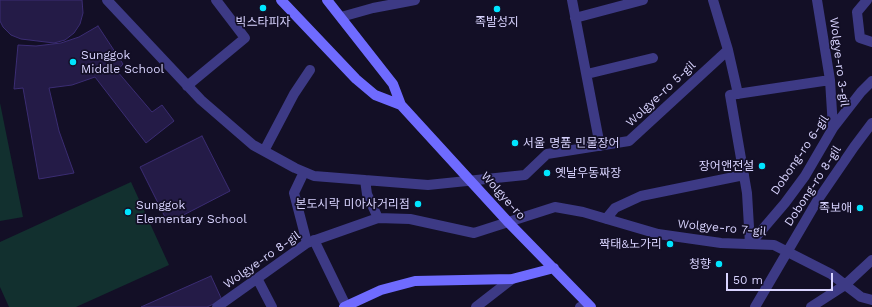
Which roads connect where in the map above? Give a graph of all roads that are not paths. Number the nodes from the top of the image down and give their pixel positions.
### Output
1 (107, 0) edge
2 (216, 0) edge
3 (281, 0) edge
4 (327, 0) edge
5 (415, 0) edge
6 (572, 0) edge
7 (643, 0) edge
8 (712, 0) edge
9 (817, 0) edge
10 (867, 0) edge
11 (340, 17) junction
12 (575, 18) junction
13 (872, 42) edge
14 (728, 50) junction
15 (653, 58) dead end
16 (310, 70) dead end
17 (587, 74) junction
18 (830, 80) junction
19 (872, 81) edge
20 (187, 86) junction
21 (738, 94) junction
22 (401, 105) junction
23 (872, 123) edge
24 (833, 128) junction
25 (600, 146) junction
26 (264, 151) junction
27 (304, 172) junction
28 (744, 175) junction
29 (365, 180) junction
30 (471, 180) junction
31 (378, 218) junction
32 (606, 219) junction
33 (509, 223) junction
34 (310, 241) junction
35 (750, 244) junction
36 (787, 251) junction
37 (872, 260) edge
38 (554, 268) junction
39 (512, 279) junction
40 (258, 280) junction
41 (845, 285) junction
42 (872, 300) edge
43 (345, 306) edge
44 (586, 306) edge
45 (217, 307) edge
46 (272, 307) edge
47 (476, 307) edge
48 (755, 307) edge
49 (811, 307) edge

1 - 20 street, Wolgye-ro 5-gil
2 - 20 street
3 - 22 main road, Wolgye-ro
4 - 11 main road, Wolgye-ro
5 - 11 street
6 - 12 street
7 - 12 street
8 - 14 street
9 - 18 street, Wolgye-ro 3-gil
10 - 13 street
11 - 22 main road, Wolgye-ro
12 - 17 street
14 - 21 street
14 - 25 street, Wolgye-ro 5-gil
15 - 17 street
16 - 26 street
17 - 25 street
18 - 21 street
18 - 24 street, Wolgye-ro 3-gil
19 - 24 street, Dobong-ro 6-gil
20 - 26 street, Wolgye-ro 5-gil
21 - 28 street
22 - 30 main road, Wolgye-ro
23 - 36 street, Dobong-ro 8-gil
24 - 35 street, Dobong-ro 6-gil
25 - 30 street, Wolgye-ro 5-gil
26 - 27 street, Wolgye-ro 5-gil
27 - 29 street, Wolgye-ro 5-gil
27 - 34 street
28 - 32 street
28 - 35 street
29 - 30 street, Wolgye-ro 5-gil
29 - 31 street
30 - 33 main road, Wolgye-ro
31 - 33 street, Wolgye-ro 8-gil
31 - 34 street, Wolgye-ro 8-gil
32 - 33 street, Wolgye-ro 7-gil
32 - 35 street, Wolgye-ro 7-gil
33 - 38 main road, Wolgye-ro
34 - 40 street, Wolgye-ro 8-gil
34 - 43 street
35 - 36 street, Wolgye-ro 7-gil
36 - 41 street, Wolgye-ro 7-gil
36 - 48 street, Dobong-ro 8-gil
37 - 41 street
38 - 39 main road
38 - 44 main road, Wolgye-ro
39 - 43 main road
39 - 47 street
40 - 45 street, Wolgye-ro 8-gil
40 - 46 street
41 - 42 street, Wolgye-ro 7-gil
41 - 49 street

